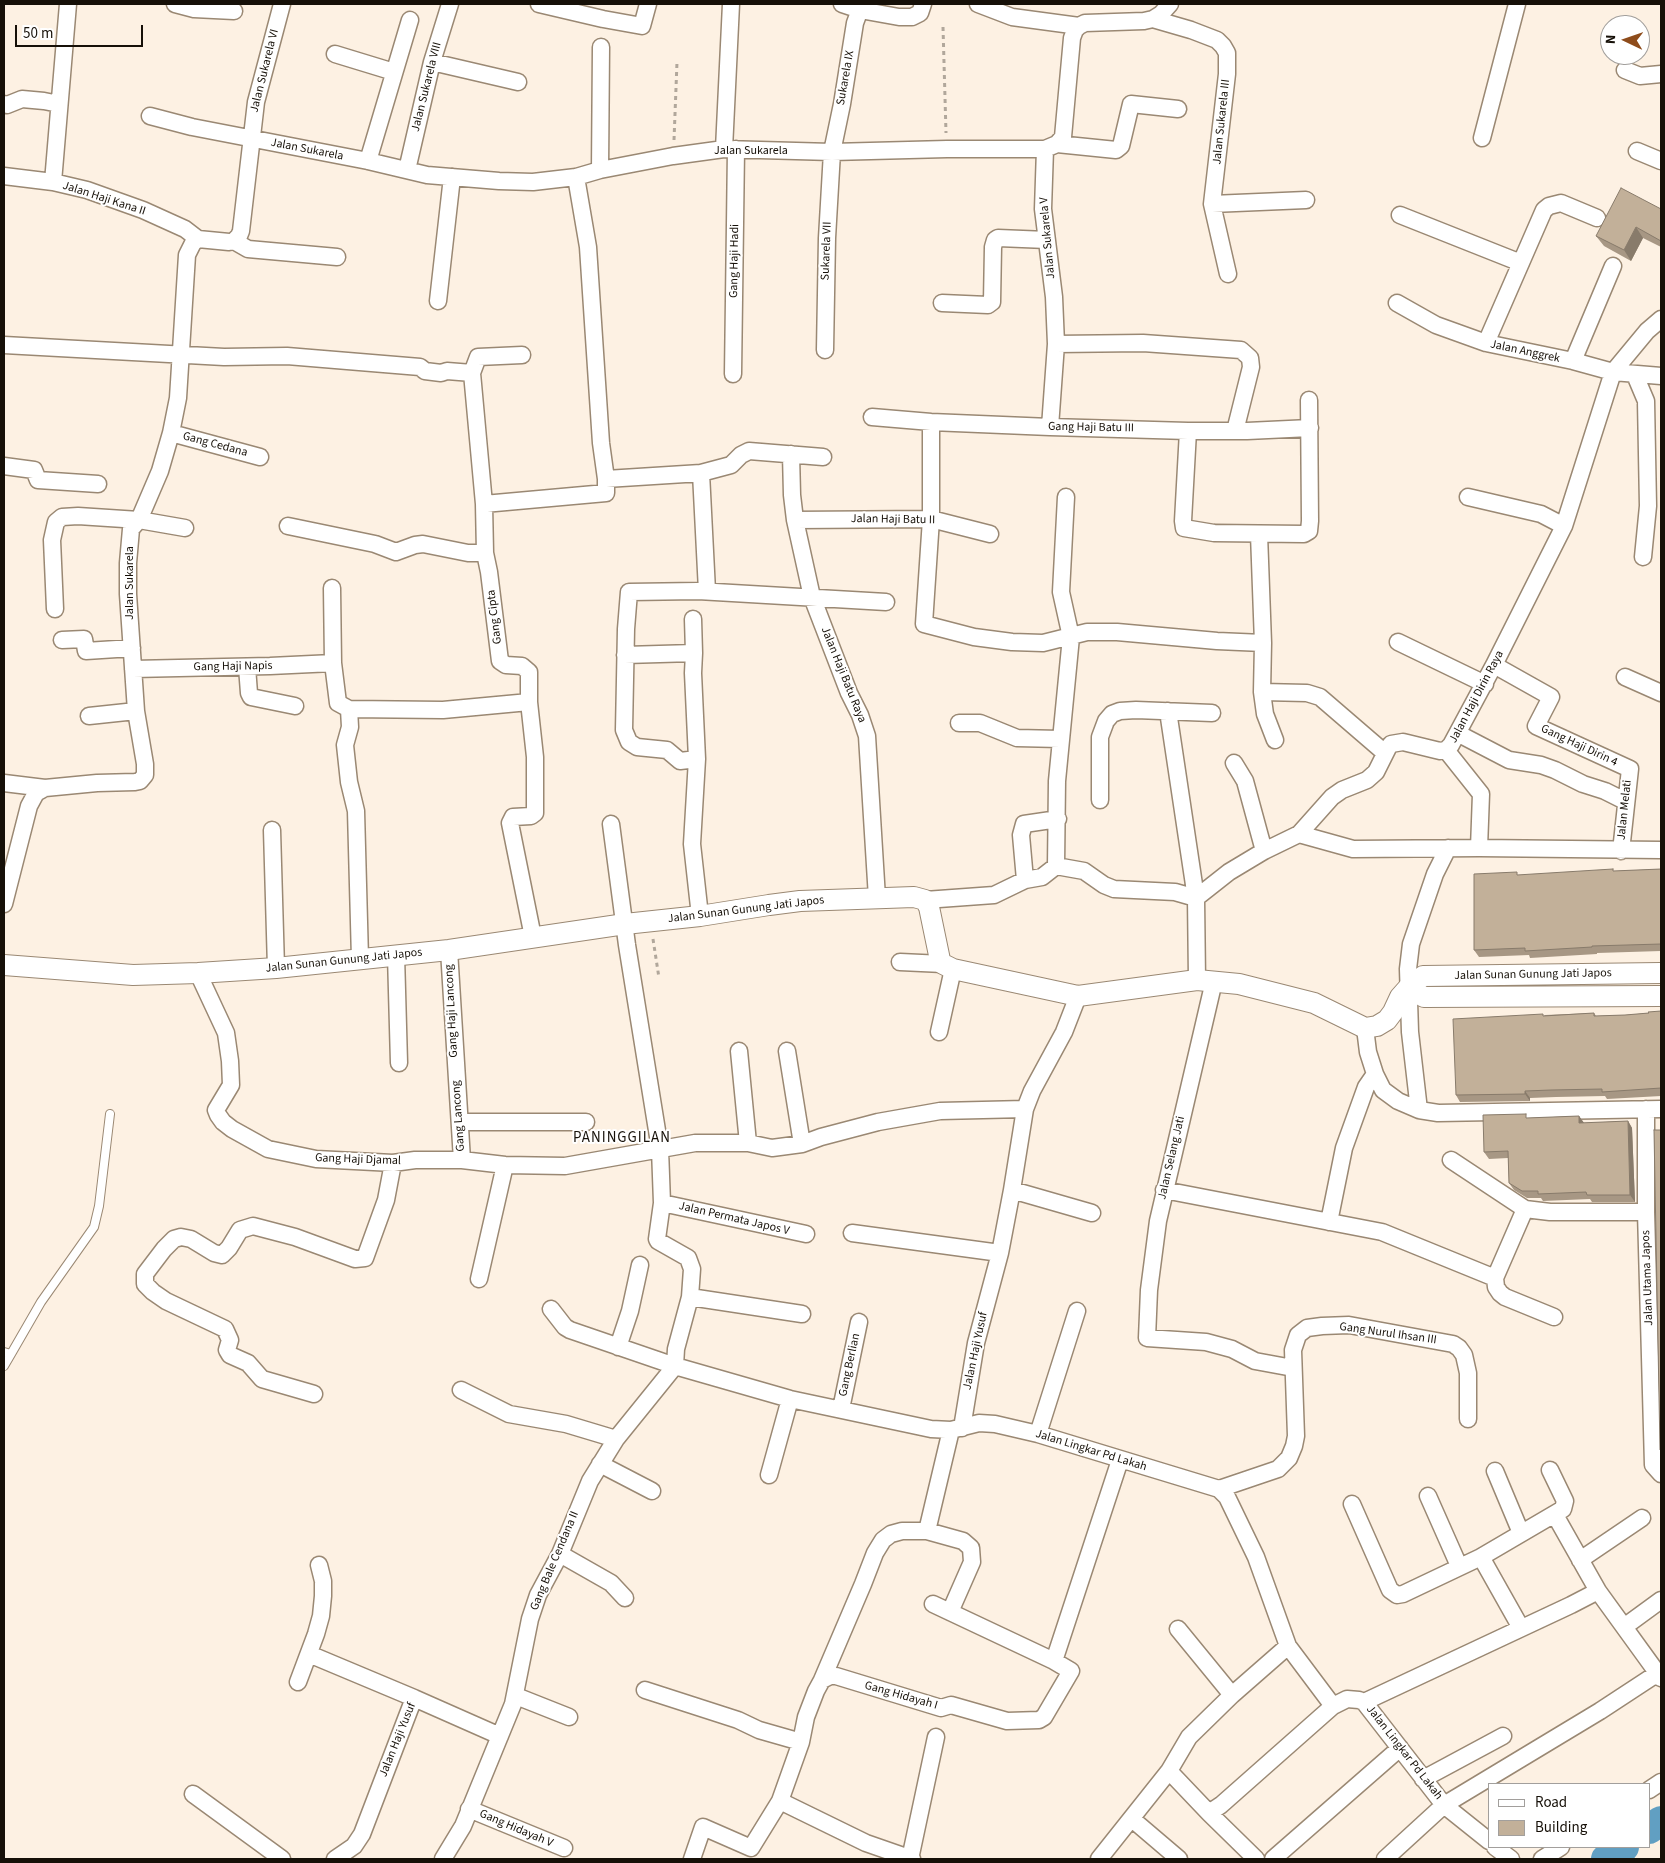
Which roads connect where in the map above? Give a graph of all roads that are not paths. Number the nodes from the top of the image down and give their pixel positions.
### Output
1 (68, 4) edge
2 (175, 4) edge
3 (282, 4) edge
4 (450, 4) edge
5 (538, 4) edge
6 (648, 4) edge
7 (731, 4) edge
8 (842, 4) edge
9 (923, 4) edge
10 (978, 4) edge
11 (1170, 4) edge
12 (1517, 4) edge
13 (861, 7) edge
14 (1015, 10) edge
15 (234, 11) dead end
16 (1153, 18) junction
17 (410, 20) dead end
18 (1079, 26) junction
19 (601, 48) dead end
20 (335, 54) dead end
21 (432, 62) junction
22 (1625, 70) dead end
23 (394, 72) junction
24 (1661, 74) edge
25 (518, 82) dead end
26 (4, 104) edge
27 (59, 104) junction
28 (1178, 109) dead end
29 (150, 116) dead end
30 (1482, 138) dead end
31 (252, 139) junction
32 (1051, 146) junction
33 (730, 149) junction
34 (1637, 151) dead end
35 (832, 152) junction
36 (368, 161) junction
37 (1661, 161) edge
38 (407, 170) junction
39 (600, 170) junction
40 (452, 177) junction
41 (576, 177) junction
42 (5, 179) edge
43 (53, 182) junction
44 (1306, 200) dead end
45 (1212, 204) junction
46 (1400, 215) dead end
47 (1597, 218) dead end
48 (198, 239) junction
49 (1047, 240) junction
50 (234, 241) junction
51 (337, 257) dead end
52 (1520, 263) junction
53 (1613, 266) dead end
54 (1228, 274) dead end
55 (438, 301) dead end
56 (942, 303) dead end
57 (1397, 303) dead end
58 (1661, 319) edge
59 (1486, 343) junction
60 (1056, 344) junction
61 (4, 345) edge
62 (825, 350) dead end
63 (181, 354) junction
64 (522, 355) dead end
65 (1573, 362) junction
66 (1613, 372) junction
67 (472, 373) junction
68 (733, 374) dead end
69 (1635, 375) junction
70 (1661, 376) edge
71 (1309, 400) dead end
72 (872, 417) dead end
73 (931, 422) junction
74 (1050, 427) junction
75 (1310, 428) junction
76 (1188, 431) junction
77 (1235, 431) junction
78 (171, 433) junction
79 (790, 454) junction
80 (260, 456) dead end
81 (823, 457) dead end
82 (4, 466) edge
83 (701, 474) junction
84 (606, 479) junction
85 (98, 484) dead end
86 (1066, 497) dead end
87 (1468, 497) dead end
88 (484, 504) junction
89 (931, 519) junction
90 (139, 520) junction
91 (795, 520) junction
92 (288, 526) dead end
93 (1564, 526) junction
94 (185, 528) dead end
95 (990, 534) dead end
96 (1259, 534) junction
97 (485, 552) junction
98 (1643, 557) dead end
99 (332, 588) dead end
100 (707, 591) junction
101 (812, 597) junction
102 (886, 602) dead end
103 (55, 609) dead end
104 (693, 619) dead end
105 (1071, 637) junction
106 (62, 640) dead end
107 (1398, 642) dead end
108 (1263, 643) junction
109 (132, 648) junction
110 (694, 653) junction
111 (625, 655) junction
112 (333, 663) junction
113 (1494, 665) junction
114 (247, 667) junction
115 (133, 669) junction
116 (1625, 677) dead end
117 (1485, 684) junction
118 (1262, 692) junction
119 (1661, 693) edge
120 (529, 702) junction
121 (295, 706) dead end
122 (349, 709) junction
123 (136, 711) junction
124 (1168, 711) junction
125 (1212, 713) dead end
126 (89, 716) dead end
127 (959, 723) dead end
128 (1459, 734) junction
129 (1060, 740) junction
130 (1275, 740) dead end
131 (1446, 750) junction
132 (1385, 753) junction
133 (697, 759) junction
134 (1234, 763) dead end
135 (1630, 769) joint
136 (4, 783) edge
137 (45, 788) junction
138 (1100, 800) dead end
139 (1625, 801) junction
140 (1058, 819) junction
141 (610, 824) dead end
142 (272, 830) dead end
143 (1299, 834) junction
144 (1448, 848) junction
145 (1479, 848) junction
146 (1621, 850) junction
147 (1661, 850) edge
148 (1264, 851) junction
149 (1056, 866) junction
150 (1025, 880) junction
151 (877, 898) junction
152 (1196, 898) junction
153 (925, 900) junction
154 (4, 904) edge
155 (700, 916) junction
156 (625, 924) junction
157 (533, 937) junction
158 (449, 950) junction
159 (396, 955) junction
160 (360, 959) junction
161 (900, 962) dead end
162 (4, 965) edge
163 (948, 967) junction
164 (276, 968) junction
165 (1652, 973) edge
166 (198, 974) junction
167 (1497, 975) junction
168 (1206, 980) junction
169 (1408, 988) junction
170 (1078, 996) junction
171 (1496, 996) junction
172 (1652, 996) edge
173 (1365, 1028) junction
174 (939, 1032) dead end
175 (739, 1051) dead end
176 (787, 1052) dead end
177 (399, 1063) dead end
178 (456, 1072) joint
179 (1375, 1074) junction
180 (1025, 1109) junction
181 (1653, 1109) edge
182 (1419, 1110) junction
183 (110, 1114) dead end
184 (460, 1122) junction
185 (586, 1122) dead end
186 (748, 1143) junction
187 (802, 1144) junction
188 (660, 1149) junction
189 (462, 1160) junction
190 (1451, 1160) dead end
191 (393, 1163) junction
192 (505, 1165) junction
193 (1012, 1190) junction
194 (1164, 1190) junction
195 (662, 1203) junction
196 (1525, 1209) junction
197 (1646, 1212) junction
198 (1092, 1213) dead end
199 (1329, 1222) junction
200 (852, 1233) dead end
201 (806, 1234) dead end
202 (1000, 1253) junction
203 (640, 1265) dead end
204 (1495, 1278) junction
205 (479, 1279) dead end
206 (690, 1297) junction
207 (551, 1309) dead end
208 (1076, 1311) dead end
209 (802, 1314) dead end
210 (1554, 1317) dead end
211 (859, 1322) dead end
212 (618, 1347) junction
213 (7, 1353) edge
214 (4, 1366) edge
215 (675, 1366) junction
216 (1293, 1368) junction
217 (461, 1390) dead end
218 (314, 1394) dead end
219 (790, 1399) junction
220 (841, 1409) junction
221 (1468, 1419) dead end
222 (956, 1429) junction
223 (1038, 1434) junction
224 (616, 1439) junction
225 (1120, 1460) junction
226 (600, 1464) junction
227 (1550, 1470) dead end
228 (1495, 1471) dead end
229 (1661, 1474) edge
230 (769, 1476) dead end
231 (652, 1491) dead end
232 (1223, 1493) junction
233 (1428, 1496) dead end
234 (1352, 1504) dead end
235 (1555, 1515) junction
236 (1642, 1518) dead end
237 (927, 1531) junction
238 (1521, 1533) junction
239 (560, 1554) junction
240 (1481, 1557) junction
241 (1580, 1560) junction
242 (319, 1566) dead end
243 (1459, 1566) junction
244 (1598, 1591) junction
245 (625, 1598) dead end
246 (1661, 1600) edge
247 (933, 1604) dead end
248 (950, 1612) junction
249 (1624, 1627) junction
250 (1521, 1628) junction
251 (1178, 1629) dead end
252 (1283, 1651) junction
253 (309, 1654) junction
254 (1054, 1661) junction
255 (1660, 1674) edge
256 (822, 1680) junction
257 (298, 1682) dead end
258 (645, 1690) dead end
259 (1232, 1695) junction
260 (516, 1696) junction
261 (414, 1698) junction
262 (1364, 1702) junction
263 (1333, 1706) junction
264 (569, 1717) dead end
265 (500, 1736) junction
266 (936, 1736) dead end
267 (1503, 1736) dead end
268 (801, 1742) junction
269 (1400, 1748) junction
270 (1169, 1771) junction
271 (1423, 1779) junction
272 (1661, 1782) edge
273 (1650, 1789) edge
274 (193, 1794) dead end
275 (780, 1801) junction
276 (1444, 1805) junction
277 (469, 1809) junction
278 (1209, 1813) junction
279 (1132, 1818) junction
280 (1488, 1840) edge
281 (564, 1848) dead end
282 (1496, 1848) edge
283 (1559, 1848) edge
284 (282, 1859) edge
285 (335, 1859) edge
286 (443, 1859) edge
287 (692, 1859) edge
288 (911, 1859) edge
289 (1098, 1859) edge
290 (1179, 1859) edge
291 (1256, 1859) edge
292 (1273, 1859) edge
293 (1386, 1859) edge
294 (1511, 1859) edge
295 (1542, 1859) edge

1 - 27 street
2 - 15 street
3 - 31 street, Jalan Sukarela VI
4 - 21 street, Jalan Sukarela VIII
5 - 6 street
7 - 33 street, Gang Haji Hadi
8 - 13 street
9 - 13 street
10 - 14 street
11 - 16 street
12 - 30 street
13 - 35 street, Sukarela IX
14 - 18 street
16 - 18 street
16 - 45 street, Jalan Sukarela III
17 - 23 street
18 - 32 street
19 - 39 street
20 - 23 street
21 - 25 street
21 - 38 street, Jalan Sukarela VIII
22 - 24 street
23 - 36 street
26 - 27 street
27 - 43 street
28 - 32 street, Jalan Sukarela
29 - 31 street
31 - 36 street, Jalan Sukarela
31 - 50 street, Jalan Sukarela
32 - 35 street, Jalan Sukarela
32 - 49 street, Jalan Sukarela V
33 - 35 street, Jalan Sukarela
33 - 39 street, Jalan Sukarela
33 - 68 street, Gang Haji Hadi
34 - 37 street
35 - 62 street, Sukarela VII
36 - 38 street, Jalan Sukarela
38 - 40 street, Jalan Sukarela
39 - 41 street, Jalan Sukarela
40 - 41 street, Jalan Sukarela
40 - 55 street
41 - 84 street
42 - 43 street, Jalan Haji Kana II
43 - 48 street, Jalan Haji Kana II
44 - 45 street
45 - 54 street, Jalan Sukarela III
46 - 52 street
47 - 52 street
48 - 50 street
48 - 63 street, Jalan Sukarela
49 - 56 street
49 - 60 street, Jalan Sukarela V
50 - 51 street
52 - 59 street
53 - 65 street
57 - 59 street, Jalan Anggrek
58 - 66 street, Jalan Haji Dirin Raya
59 - 65 street, Jalan Anggrek
60 - 74 street, Jalan Sukarela V
60 - 77 street
61 - 63 street
63 - 67 street
63 - 78 street, Jalan Sukarela
64 - 67 street
65 - 66 street, Jalan Anggrek
66 - 69 street, Jalan Anggrek
66 - 93 street, Jalan Haji Dirin Raya
67 - 88 street, Gang Cipta
69 - 70 street, Jalan Anggrek
69 - 98 street
71 - 75 street
72 - 73 street, Gang Haji Batu III
73 - 74 street, Gang Haji Batu III
73 - 89 street
74 - 76 street, Gang Haji Batu III
75 - 77 street, Gang Haji Batu III
75 - 96 street
76 - 77 street, Gang Haji Batu III
76 - 96 street
78 - 80 street, Gang Cedana
78 - 90 street, Jalan Sukarela
79 - 81 street
79 - 83 street
79 - 91 street, Jalan Haji Batu Raya
82 - 85 street
83 - 84 street
83 - 100 street
84 - 88 street
86 - 105 street
87 - 93 street
88 - 97 street, Gang Cipta
89 - 91 street, Jalan Haji Batu II
89 - 95 street, Jalan Haji Batu II
89 - 105 street
90 - 94 street
90 - 103 street
90 - 109 street, Jalan Sukarela
91 - 101 street, Jalan Haji Batu Raya
92 - 97 street
93 - 113 street, Jalan Haji Dirin Raya
96 - 108 street
97 - 120 street, Gang Cipta
99 - 112 street
100 - 101 street
100 - 111 street
101 - 102 street
101 - 151 street, Jalan Haji Batu Raya
104 - 110 street
105 - 108 street
105 - 129 street
106 - 109 street
107 - 117 street
108 - 118 street
109 - 115 street, Jalan Sukarela
110 - 111 street
110 - 133 street
111 - 133 street
112 - 114 street, Gang Haji Napis
112 - 122 street
113 - 117 street, Jalan Haji Dirin Raya
113 - 135 street, Gang Haji Dirin 4
114 - 115 street, Gang Haji Napis
114 - 121 street
115 - 123 street, Jalan Sukarela
116 - 119 street
117 - 128 street, Jalan Haji Dirin Raya
118 - 130 street
118 - 132 street
120 - 122 street
120 - 157 street, Gang Cipta
122 - 160 street
123 - 126 street
123 - 137 street, Jalan Sukarela
124 - 125 street
124 - 138 street
124 - 152 street
127 - 129 street
128 - 131 street, Jalan Haji Dirin Raya
128 - 139 street
129 - 140 street
131 - 132 street, Jalan Haji Dirin Raya
131 - 145 street
132 - 143 street
133 - 155 street
134 - 148 street
135 - 139 street, Jalan Melati
136 - 137 street
137 - 154 street
139 - 146 street, Jalan Melati
140 - 149 street
140 - 150 street
141 - 156 street
142 - 164 street
143 - 144 street
143 - 148 street
144 - 145 street
144 - 169 street
145 - 146 street
146 - 147 street
148 - 152 street
149 - 150 street
149 - 152 street
150 - 153 street
151 - 153 street, Jalan Sunan Gunung Jati Japos
151 - 155 street, Jalan Sunan Gunung Jati Japos
152 - 168 street
153 - 163 street
155 - 156 street, Jalan Sunan Gunung Jati Japos
156 - 157 street, Jalan Sunan Gunung Jati Japos
156 - 188 street
157 - 158 street, Jalan Sunan Gunung Jati Japos
158 - 159 street, Jalan Sunan Gunung Jati Japos
158 - 178 street, Gang Haji Lancong
159 - 160 street, Jalan Sunan Gunung Jati Japos
159 - 177 street
160 - 164 street, Jalan Sunan Gunung Jati Japos
161 - 163 street
162 - 166 street, Jalan Sunan Gunung Jati Japos
163 - 170 street
163 - 174 street
164 - 166 street, Jalan Sunan Gunung Jati Japos
165 - 167 street, Jalan Sunan Gunung Jati Japos
165 - 172 street
166 - 191 street, Gang Haji Djamal
167 - 169 street, Jalan Sunan Gunung Jati Japos
167 - 171 street
168 - 170 street
168 - 173 street
168 - 194 street, Jalan Selang Jati
169 - 171 street, Jalan Sunan Gunung Jati Japos
169 - 173 street, Jalan Sunan Gunung Jati Japos
169 - 182 street
170 - 180 street, Jalan Haji Yusuf
171 - 172 street, Jalan Sunan Gunung Jati Japos
173 - 179 street, Jalan Utama Japos
175 - 186 street
176 - 187 street
178 - 184 street, Gang Lancong
179 - 182 street, Jalan Utama Japos
179 - 199 street
180 - 187 street, Gang Haji Djamal
180 - 193 street, Jalan Haji Yusuf
181 - 182 street, Jalan Utama Japos
181 - 197 street, Jalan Utama Japos
183 - 213 lane
184 - 185 street
184 - 189 street, Gang Lancong
186 - 187 street, Gang Haji Djamal
186 - 188 street, Gang Haji Djamal
188 - 192 street, Gang Haji Djamal
188 - 195 street
189 - 191 street, Gang Haji Djamal
189 - 192 street, Gang Haji Djamal
190 - 196 street
191 - 218 street
192 - 205 street
193 - 198 street
193 - 202 street, Jalan Haji Yusuf
194 - 199 street
194 - 216 street, Jalan Selang Jati
195 - 201 street, Jalan Permata Japos V
195 - 206 street
196 - 197 street
196 - 204 street
197 - 229 street, Jalan Utama Japos
199 - 204 street
200 - 202 street
202 - 222 street, Jalan Haji Yusuf
203 - 212 street
204 - 210 street
206 - 209 street
206 - 215 street
207 - 212 street
208 - 223 street
211 - 220 street, Gang Berlian
212 - 215 street
213 - 214 lane
215 - 219 street
215 - 224 street, Gang Bale Cendana II
216 - 221 street, Gang Nurul Ihsan III
216 - 232 street, Gang Nurul Ihsan III
217 - 224 street
219 - 220 street
219 - 230 street
220 - 222 street
222 - 223 street, Jalan Lingkar Pd Lakah
222 - 237 street, Jalan Haji Yusuf
223 - 225 street, Jalan Lingkar Pd Lakah
224 - 226 street, Gang Bale Cendana II
225 - 232 street, Jalan Lingkar Pd Lakah
225 - 254 street
226 - 231 street
226 - 239 street, Gang Bale Cendana II
227 - 235 street
228 - 238 street
232 - 252 street
233 - 243 street
234 - 243 street
235 - 238 street
235 - 241 street
236 - 241 street
237 - 248 street
237 - 256 street
238 - 240 street
239 - 245 street
239 - 260 street, Gang Bale Cendana II
240 - 243 street
240 - 250 street
241 - 244 street
242 - 253 street
244 - 249 street
244 - 250 street
246 - 249 street
247 - 248 street
248 - 254 street
249 - 255 street
250 - 262 street
251 - 259 street
252 - 259 street
252 - 263 street
253 - 257 street
253 - 261 street
254 - 256 street, Gang Hidayah I
255 - 276 street
256 - 268 street
258 - 268 street
259 - 270 street
260 - 264 street
260 - 265 street, Gang Bale Cendana II
261 - 265 street, Jalan Haji Yusuf
261 - 285 street, Jalan Haji Yusuf
262 - 263 street, Jalan Lingkar Pd Lakah
262 - 269 street, Jalan Lingkar Pd Lakah
263 - 278 street
265 - 277 street, Gang Bale Cendana II
266 - 288 street
267 - 271 street
268 - 275 street
269 - 271 street, Jalan Lingkar Pd Lakah
269 - 292 street
270 - 278 street
270 - 279 street
271 - 276 street, Jalan Lingkar Pd Lakah
272 - 273 street
274 - 284 street
275 - 287 street
275 - 288 street
276 - 280 street, Jalan Lingkar Pd Lakah
276 - 293 street
277 - 281 street, Gang Hidayah V
277 - 286 street, Gang Bale Cendana II
278 - 291 street
279 - 289 street
279 - 290 street
282 - 294 street
283 - 295 street

